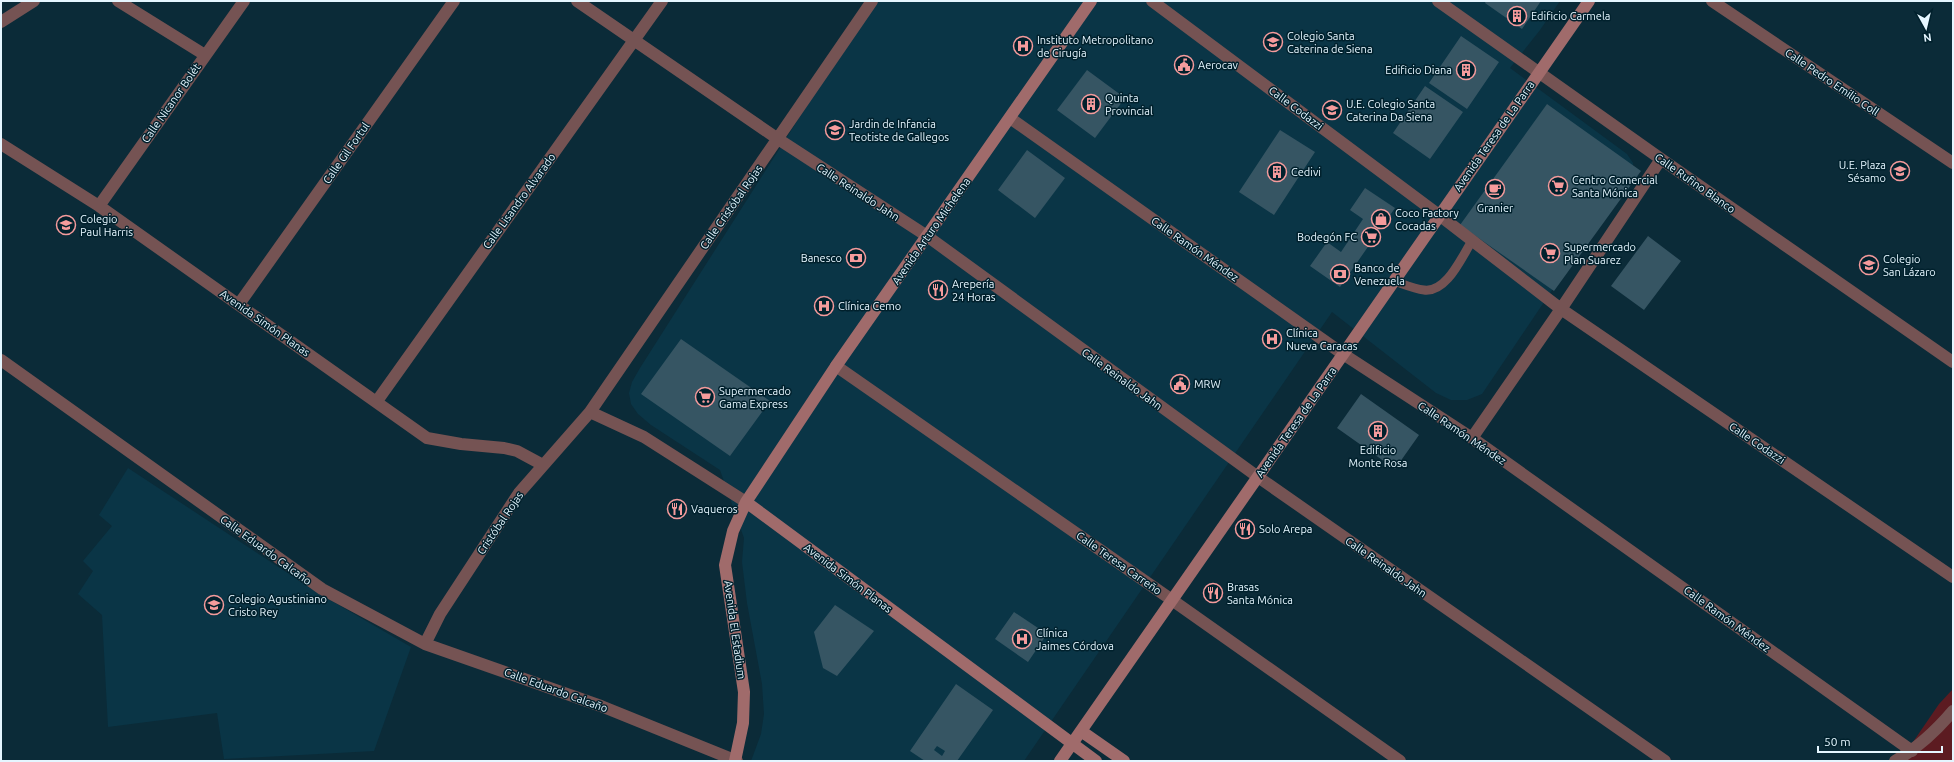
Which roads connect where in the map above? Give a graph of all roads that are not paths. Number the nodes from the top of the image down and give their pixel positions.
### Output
1 (34, 1) edge
2 (118, 1) edge
3 (244, 1) edge
4 (454, 1) edge
5 (577, 1) edge
6 (662, 1) edge
7 (872, 1) edge
8 (1091, 1) edge
9 (1152, 1) edge
10 (1438, 1) edge
11 (1589, 1) edge
12 (1712, 1) edge
13 (1, 22) edge
14 (635, 39) junction
15 (205, 56) junction
16 (1538, 72) junction
17 (1010, 118) junction
18 (778, 139) junction
19 (1, 144) edge
20 (1661, 159) junction
21 (1953, 163) edge
22 (99, 206) junction
23 (1439, 215) junction
24 (926, 236) junction
25 (1472, 241) junction
26 (1394, 281) junction
27 (239, 304) junction
28 (1561, 309) junction
29 (1343, 354) junction
30 (1, 360) edge
31 (1953, 362) edge
32 (836, 366) junction
33 (377, 401) junction
34 (590, 412) junction
35 (1472, 438) junction
36 (543, 465) junction
37 (1258, 477) junction
38 (746, 502) junction
39 (1953, 577) edge
40 (1172, 600) junction
41 (425, 644) junction
42 (1953, 711) edge
43 (1081, 731) junction
44 (1072, 745) junction
45 (1912, 751) junction
46 (736, 761) edge
47 (1060, 761) edge
48 (1096, 761) edge
49 (1124, 761) edge
50 (1400, 761) edge
51 (1665, 761) edge
52 (1895, 761) edge

1 - 13 street
2 - 15 street
3 - 15 street, Calle Nicanor Bolét
4 - 27 street, Calle Gil Fortul
5 - 14 street, Calle Reinaldo Jahn
6 - 14 street, Calle Lisandro Alvarado
7 - 18 street, Calle Cristóbal Rojas
8 - 17 street, Avenida Arturo Michelena
9 - 23 street, Calle Codazzi
10 - 16 street, Calle Rufino Blanco
11 - 16 street, Avenida Teresa de La Parra
12 - 21 street, Calle Pedro Emilio Coll
14 - 18 street, Calle Reinaldo Jahn
14 - 33 street, Calle Lisandro Alvarado
15 - 22 street, Calle Nicanor Bolét
16 - 20 street, Calle Rufino Blanco
16 - 23 street, Avenida Teresa de La Parra
17 - 24 street, Avenida Arturo Michelena
17 - 29 street, Calle Ramón Méndez
18 - 24 street, Calle Reinaldo Jahn
18 - 34 street, Calle Cristóbal Rojas
19 - 22 street, Avenida Simón Planas
20 - 28 street
20 - 31 street, Calle Rufino Blanco
22 - 27 street, Avenida Simón Planas
23 - 25 street, Calle Codazzi
23 - 26 street, Avenida Teresa de La Parra
24 - 32 street, Avenida Arturo Michelena
24 - 37 street, Calle Reinaldo Jahn
25 - 26 lane
25 - 28 street, Calle Codazzi
26 - 29 street, Avenida Teresa de La Parra
27 - 33 street, Avenida Simón Planas
28 - 35 street
28 - 39 street, Calle Codazzi
29 - 35 street, Calle Ramón Méndez
29 - 37 street, Avenida Teresa de La Parra
30 - 41 street, Calle Eduardo Calcaño
32 - 38 street, Avenida Arturo Michelena
32 - 40 street, Calle Teresa Carreño
33 - 36 street, Avenida Simón Planas
34 - 36 street, Cristóbal Rojas
34 - 38 street, Avenida Simón Planas
35 - 45 street, Calle Ramón Méndez
36 - 41 street, Cristóbal Rojas
37 - 40 street, Avenida Teresa de La Parra
37 - 51 street, Calle Reinaldo Jahn
38 - 44 street, Avenida Simón Planas
38 - 46 street, Avenida El Estadium
40 - 43 street, Avenida Teresa de La Parra
40 - 50 street, Calle Teresa Carreño
41 - 46 street, Calle Eduardo Calcaño
42 - 45 street
43 - 44 street, Avenida Teresa de La Parra
43 - 49 street
44 - 47 street, Avenida Teresa de La Parra
44 - 48 street, Avenida Simón Planas
45 - 52 street

